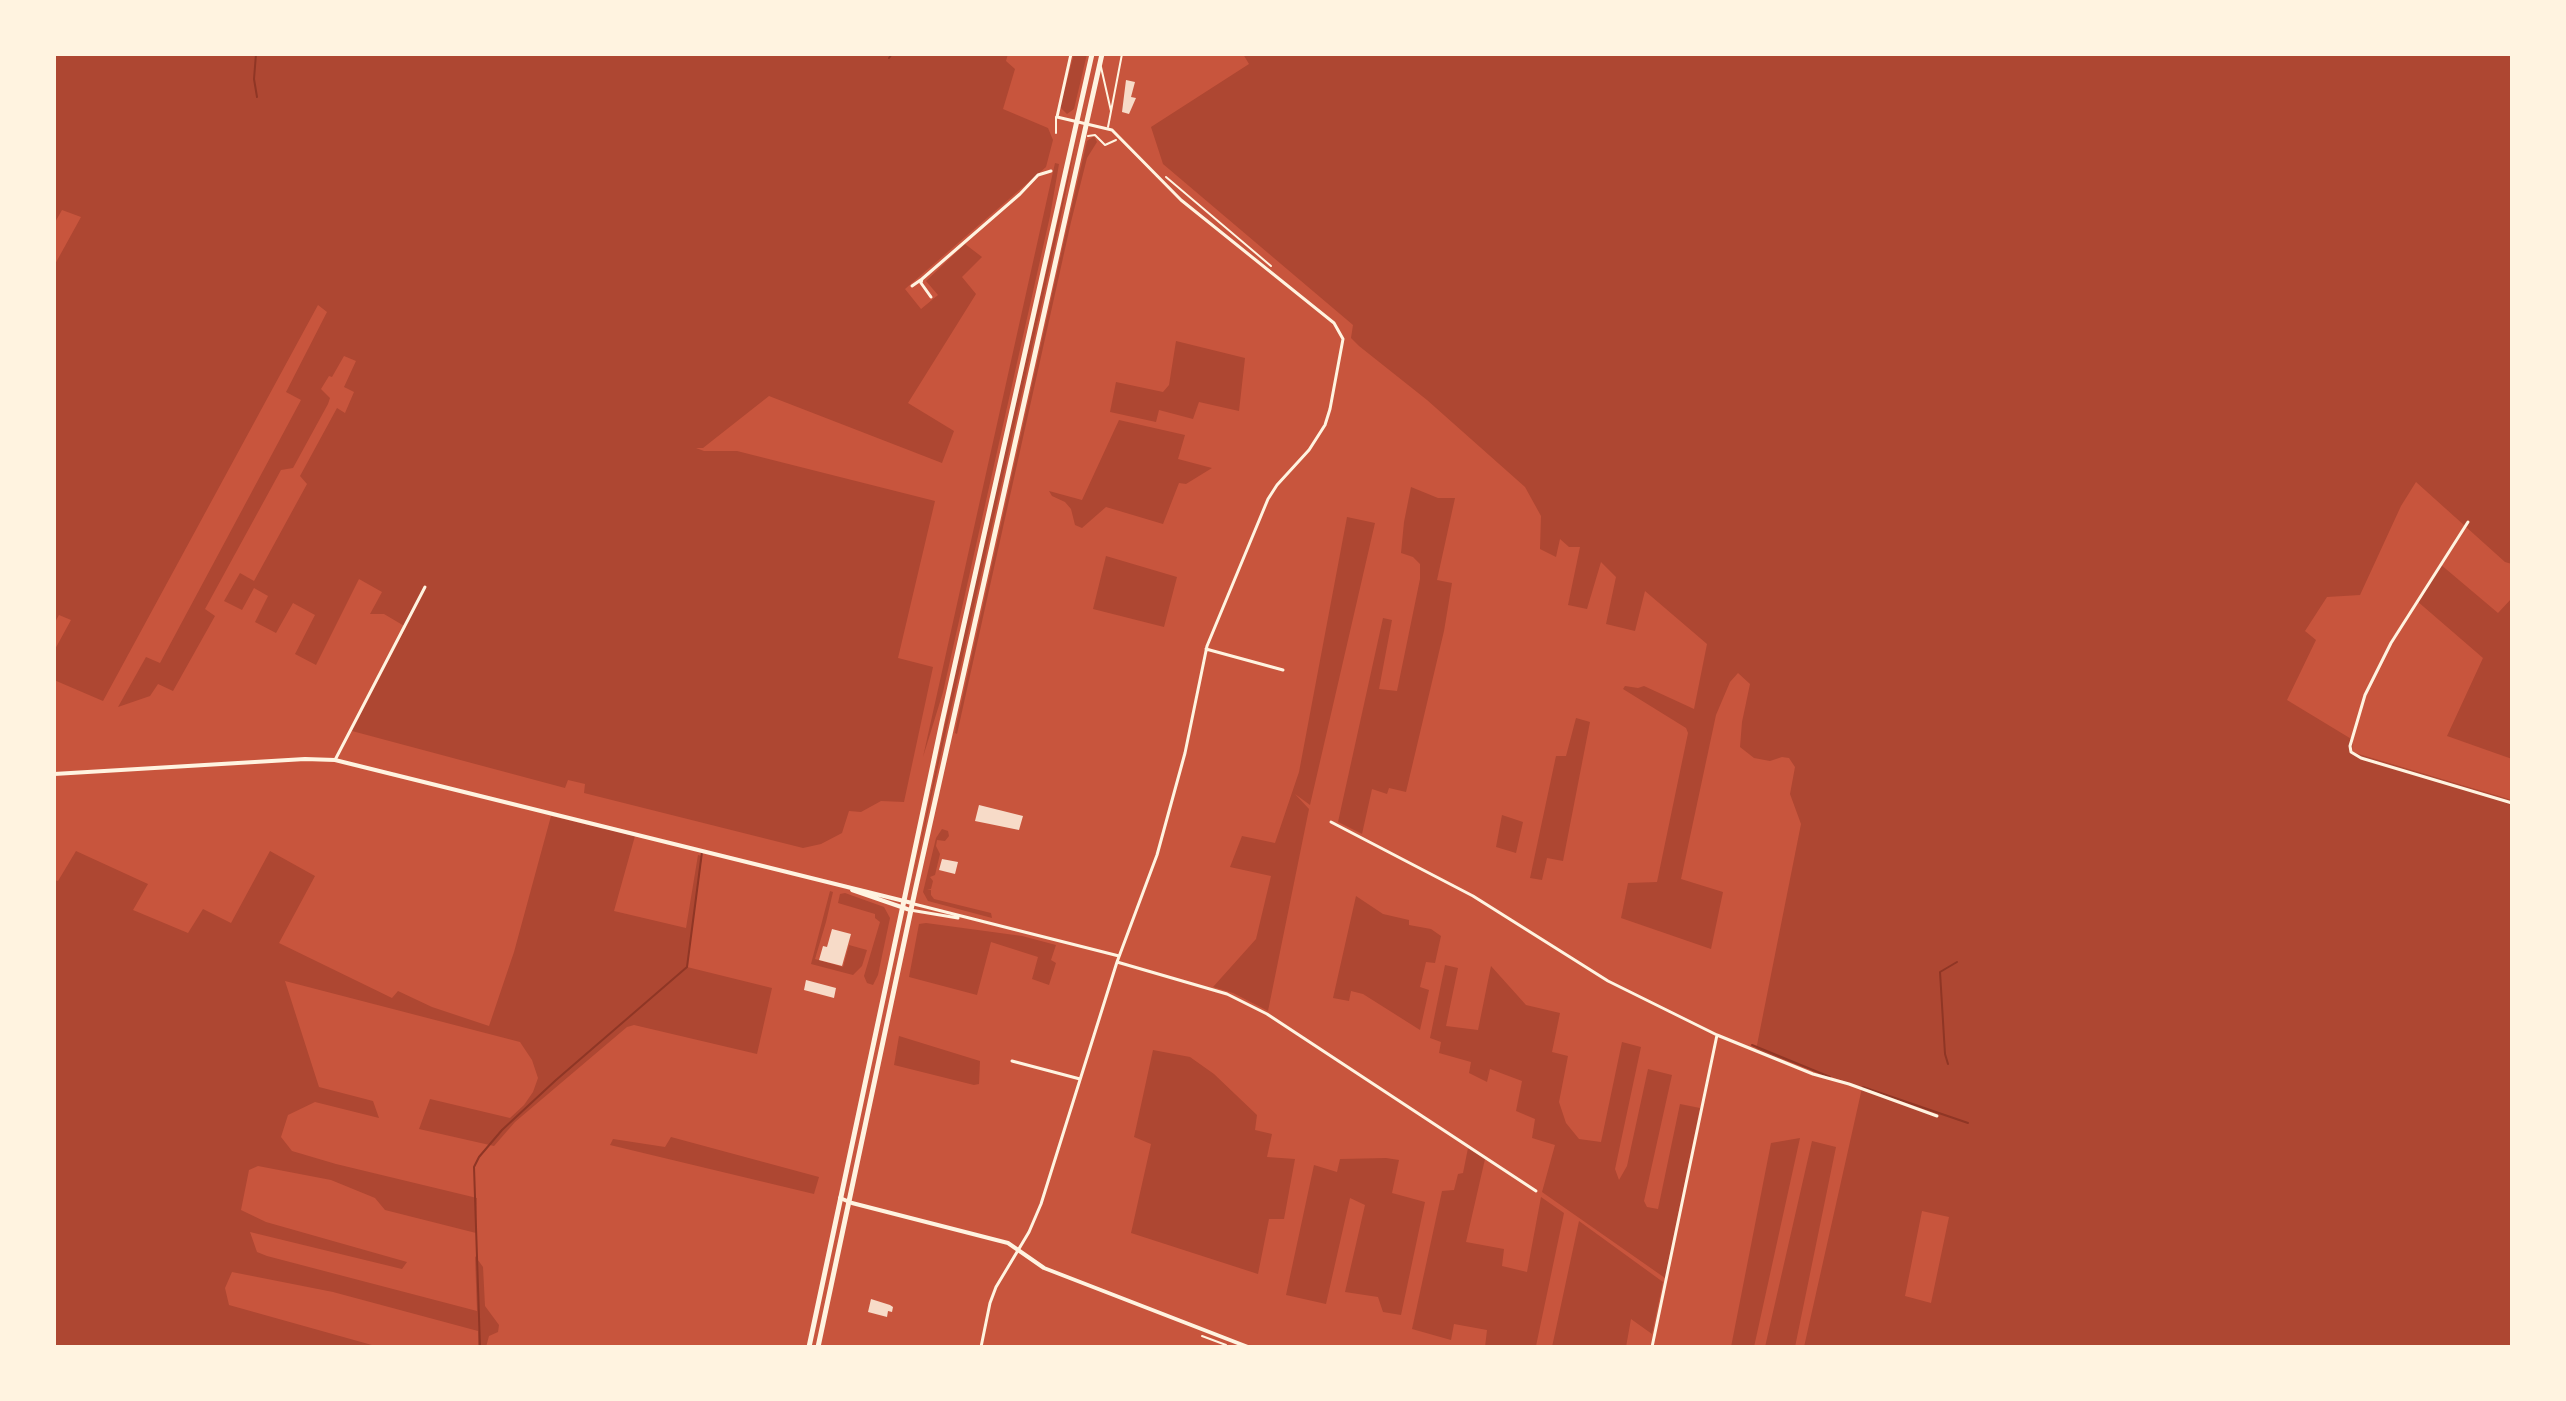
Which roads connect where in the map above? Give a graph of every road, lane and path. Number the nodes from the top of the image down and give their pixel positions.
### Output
1 (1071, 54) edge
2 (1092, 54) edge
3 (1102, 54) edge
4 (1122, 54) edge
5 (1100, 62) junction
6 (1112, 112) junction
7 (1057, 117) junction
8 (1077, 120) junction
9 (1086, 122) junction
10 (1107, 128) junction
11 (1056, 133) dead end
12 (1088, 136) dead end
13 (1118, 139) dead end
14 (1051, 171) dead end
15 (1161, 173) dead end
16 (1280, 272) dead end
17 (922, 279) junction
18 (912, 286) dead end
19 (931, 297) dead end
20 (2468, 522) dead end
21 (425, 587) dead end
22 (1206, 649) junction
23 (1283, 670) dead end
24 (335, 760) junction
25 (54, 774) edge
26 (2512, 803) edge
27 (1331, 822) dead end
28 (902, 904) junction
29 (911, 907) junction
30 (1119, 956) junction
31 (1117, 962) junction
32 (1717, 1035) junction
33 (1012, 1061) dead end
34 (1080, 1079) junction
35 (1937, 1116) dead end
36 (1536, 1191) dead end
37 (840, 1198) junction
38 (849, 1202) junction
39 (1019, 1251) junction
40 (809, 1347) edge
41 (818, 1347) edge
42 (981, 1347) edge
43 (1248, 1347) edge
44 (1652, 1347) edge

1 - 7 street
2 - 8 main road
3 - 5 main road
4 - 6 lane
5 - 6 lane
5 - 9 main road
6 - 10 lane
7 - 8 street
7 - 11 lane
8 - 9 street
8 - 28 main road
9 - 10 street
9 - 29 main road
10 - 22 street
12 - 13 path
14 - 17 street
15 - 16 path
17 - 18 street
17 - 19 street
20 - 26 street
21 - 24 street
22 - 23 street
22 - 30 street
24 - 25 street
24 - 28 street
27 - 32 street
28 - 29 street
28 - 37 main road
29 - 30 street
29 - 38 main road
30 - 31 street
31 - 34 street
31 - 36 street
32 - 35 street
32 - 44 street
33 - 34 street
34 - 39 street
37 - 38 street
37 - 40 main road
38 - 39 street
38 - 41 main road
39 - 42 street
39 - 43 street

